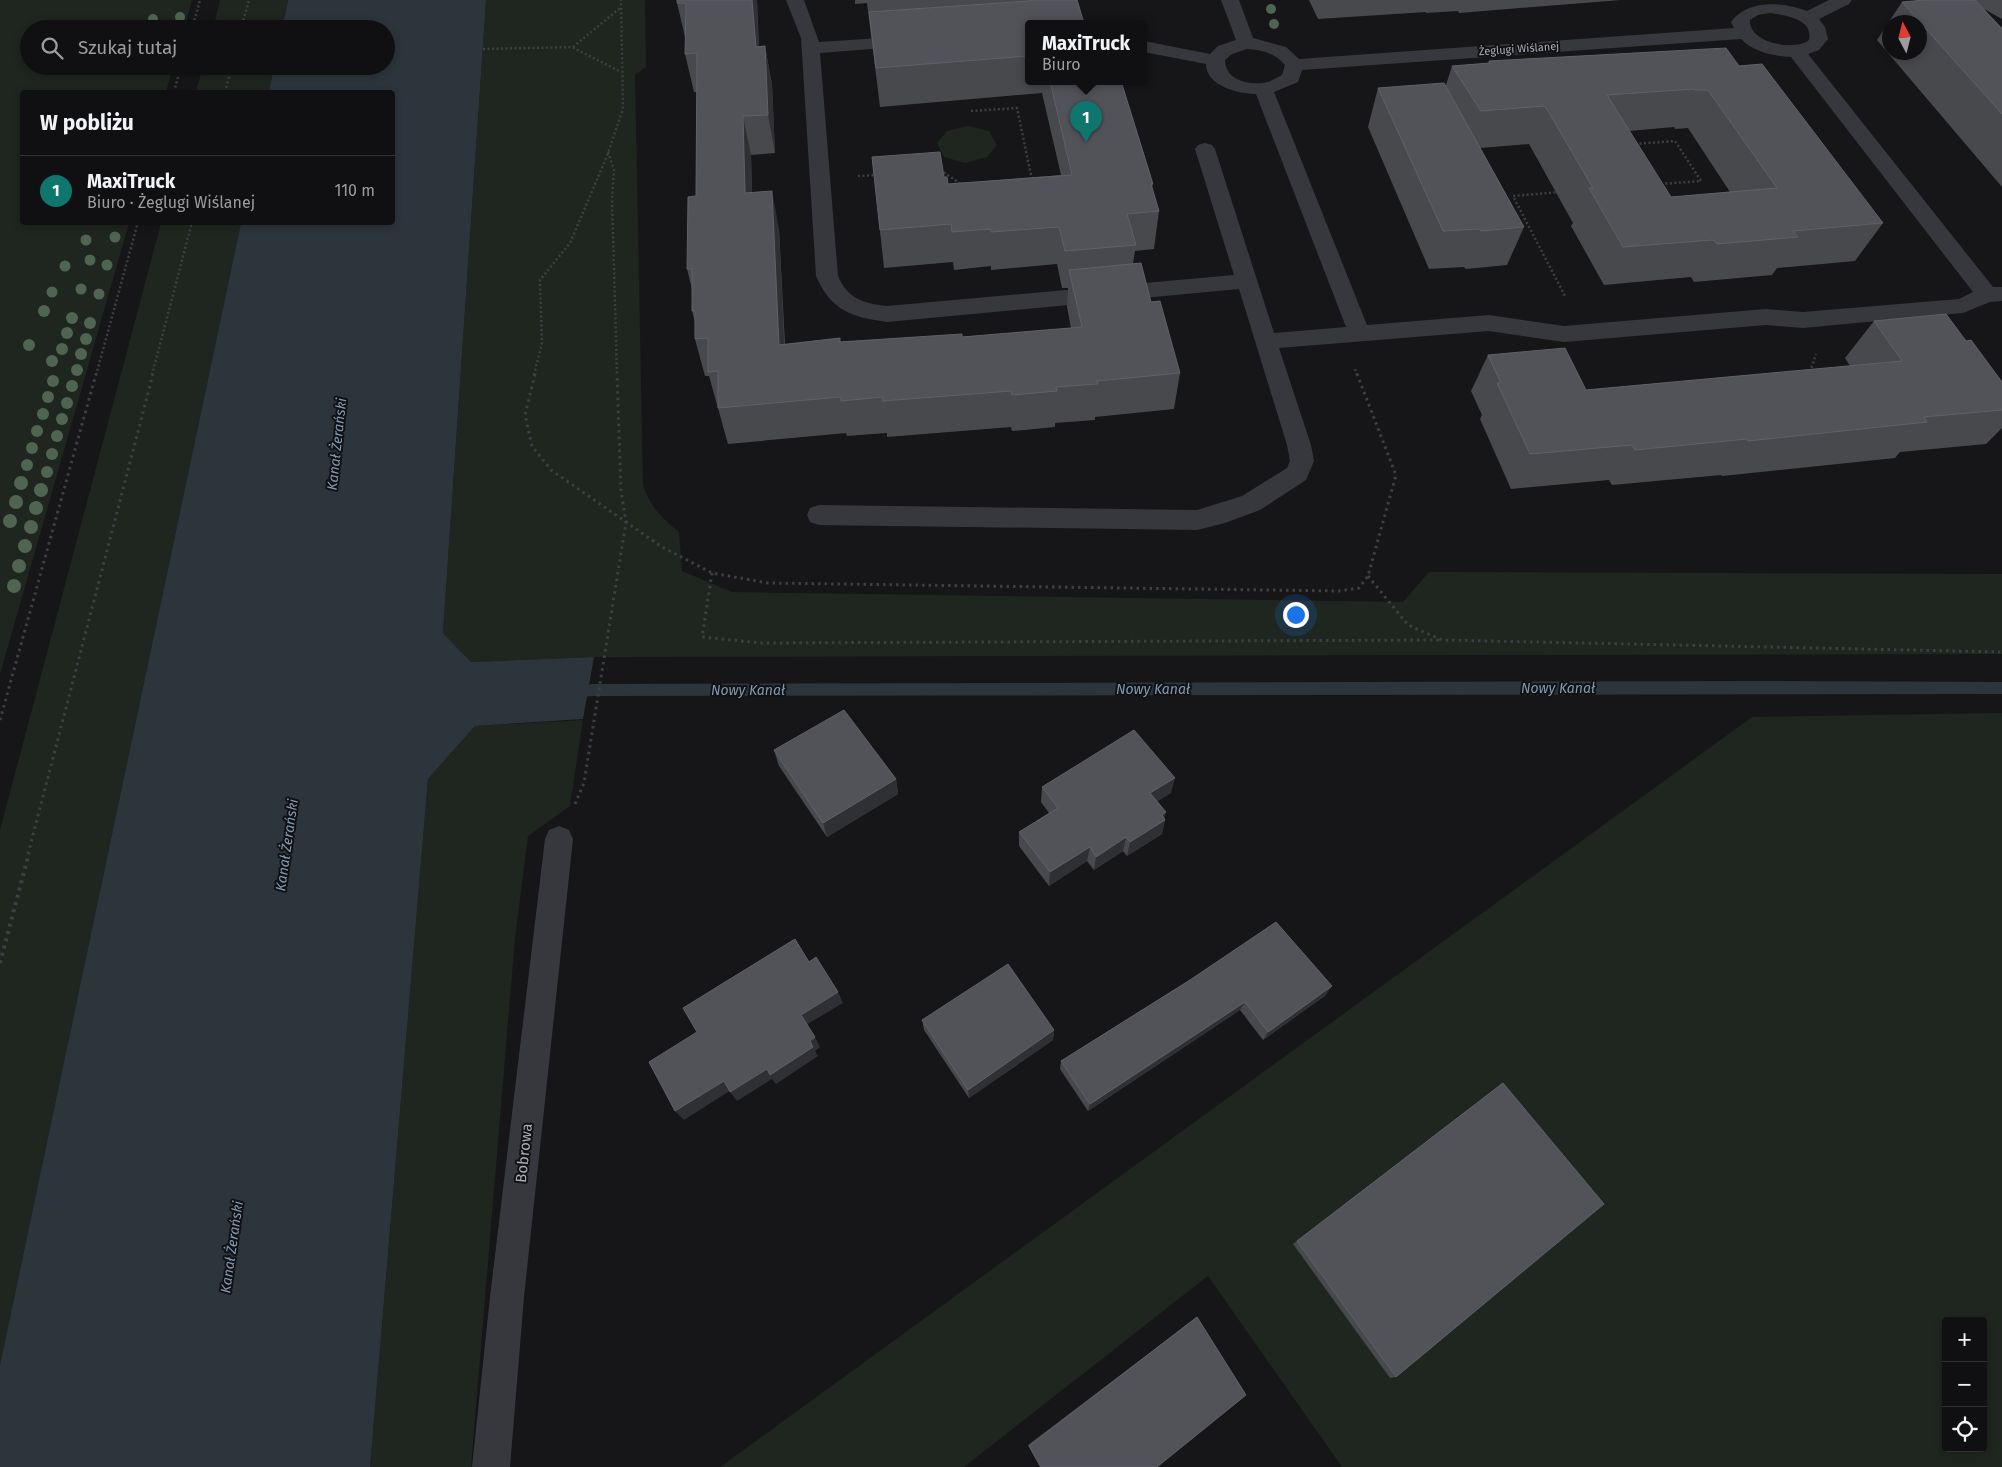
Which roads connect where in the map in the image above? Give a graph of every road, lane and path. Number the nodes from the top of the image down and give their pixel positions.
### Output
1 (200, 0) edge
2 (249, 0) edge
3 (621, 0) edge
4 (795, 0) edge
5 (1230, 0) edge
6 (1844, 0) edge
7 (1752, 4) edge
8 (621, 8) junction
9 (1807, 18) junction
10 (194, 20) edge
11 (244, 20) edge
12 (1744, 33) junction
13 (930, 40) edge
14 (1246, 43) junction
15 (572, 47) junction
16 (483, 48) dead end
17 (811, 48) junction
18 (1147, 48) edge
19 (1796, 51) junction
20 (1214, 60) junction
21 (1294, 65) junction
22 (621, 72) junction
23 (179, 75) edge
24 (230, 75) edge
25 (175, 90) edge
26 (226, 90) edge
27 (1264, 90) junction
28 (972, 111) dead end
29 (1626, 144) edge
30 (1204, 149) dead end
31 (608, 152) junction
32 (932, 170) edge
33 (885, 174) edge
34 (857, 176) dead end
35 (1033, 184) edge
36 (1651, 185) edge
37 (966, 187) edge
38 (1563, 192) dead end
39 (137, 225) edge
40 (191, 225) edge
41 (1247, 281) junction
42 (1994, 294) edge
43 (1566, 300) dead end
44 (1359, 333) junction
45 (1266, 341) junction
46 (1817, 353) dead end
47 (1808, 377) edge
48 (819, 515) dead end
49 (626, 522) junction
50 (712, 573) dead end
51 (1368, 576) dead end
52 (1442, 640) junction
53 (2002, 652) edge
54 (0, 720) edge
55 (584, 783) dead end
56 (559, 839) dead end
57 (0, 963) edge
58 (491, 1467) edge

1 - 10 path
2 - 11 path
3 - 8 path
4 - 17 street
5 - 14 street
6 - 9 street
7 - 9 street
7 - 12 street
8 - 15 path
8 - 22 path
9 - 19 street
12 - 19 street
12 - 21 street, Żeglugi Wiślanej
13 - 17 street
14 - 20 street
14 - 21 street
15 - 16 path
15 - 22 path
17 - 41 street
18 - 20 street
19 - 42 street
20 - 27 street
21 - 27 street
22 - 31 path
23 - 25 path
24 - 26 path
27 - 44 street
28 - 35 path
29 - 36 path
30 - 41 street
31 - 49 path
31 - 49 path
32 - 37 path
33 - 34 path
38 - 43 path
39 - 54 path
40 - 57 path
41 - 45 street
42 - 44 street
44 - 45 street
45 - 48 street
46 - 47 path
49 - 55 path
50 - 52 path
51 - 52 path
52 - 53 path
56 - 58 street, Bobrowa

